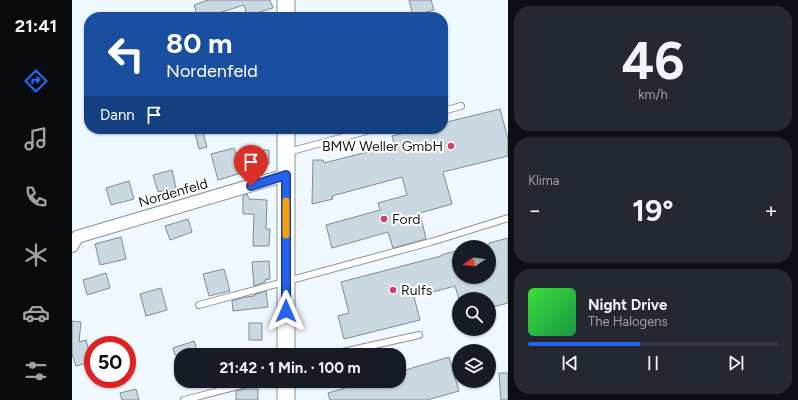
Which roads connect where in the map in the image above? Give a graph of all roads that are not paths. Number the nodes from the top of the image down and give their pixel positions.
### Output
1 (286, 0) edge
2 (286, 12) edge
3 (461, 106) dead end
4 (448, 110) edge
5 (286, 134) edge
6 (355, 134) edge
7 (286, 152) junction
8 (286, 175) junction
9 (508, 218) edge
10 (72, 246) edge
11 (286, 281) junction
12 (199, 305) dead end
13 (419, 335) dead end
14 (286, 348) edge
15 (360, 348) edge
16 (231, 388) edge
17 (286, 388) edge
18 (184, 400) edge
19 (286, 400) edge

1 - 2 main road
3 - 4 lane
5 - 7 main road
6 - 7 lane
7 - 8 main road
8 - 10 street, Nordenfeld
8 - 11 main road
9 - 11 lane
11 - 12 lane
11 - 14 main road
13 - 15 lane
16 - 18 lane
17 - 19 main road

